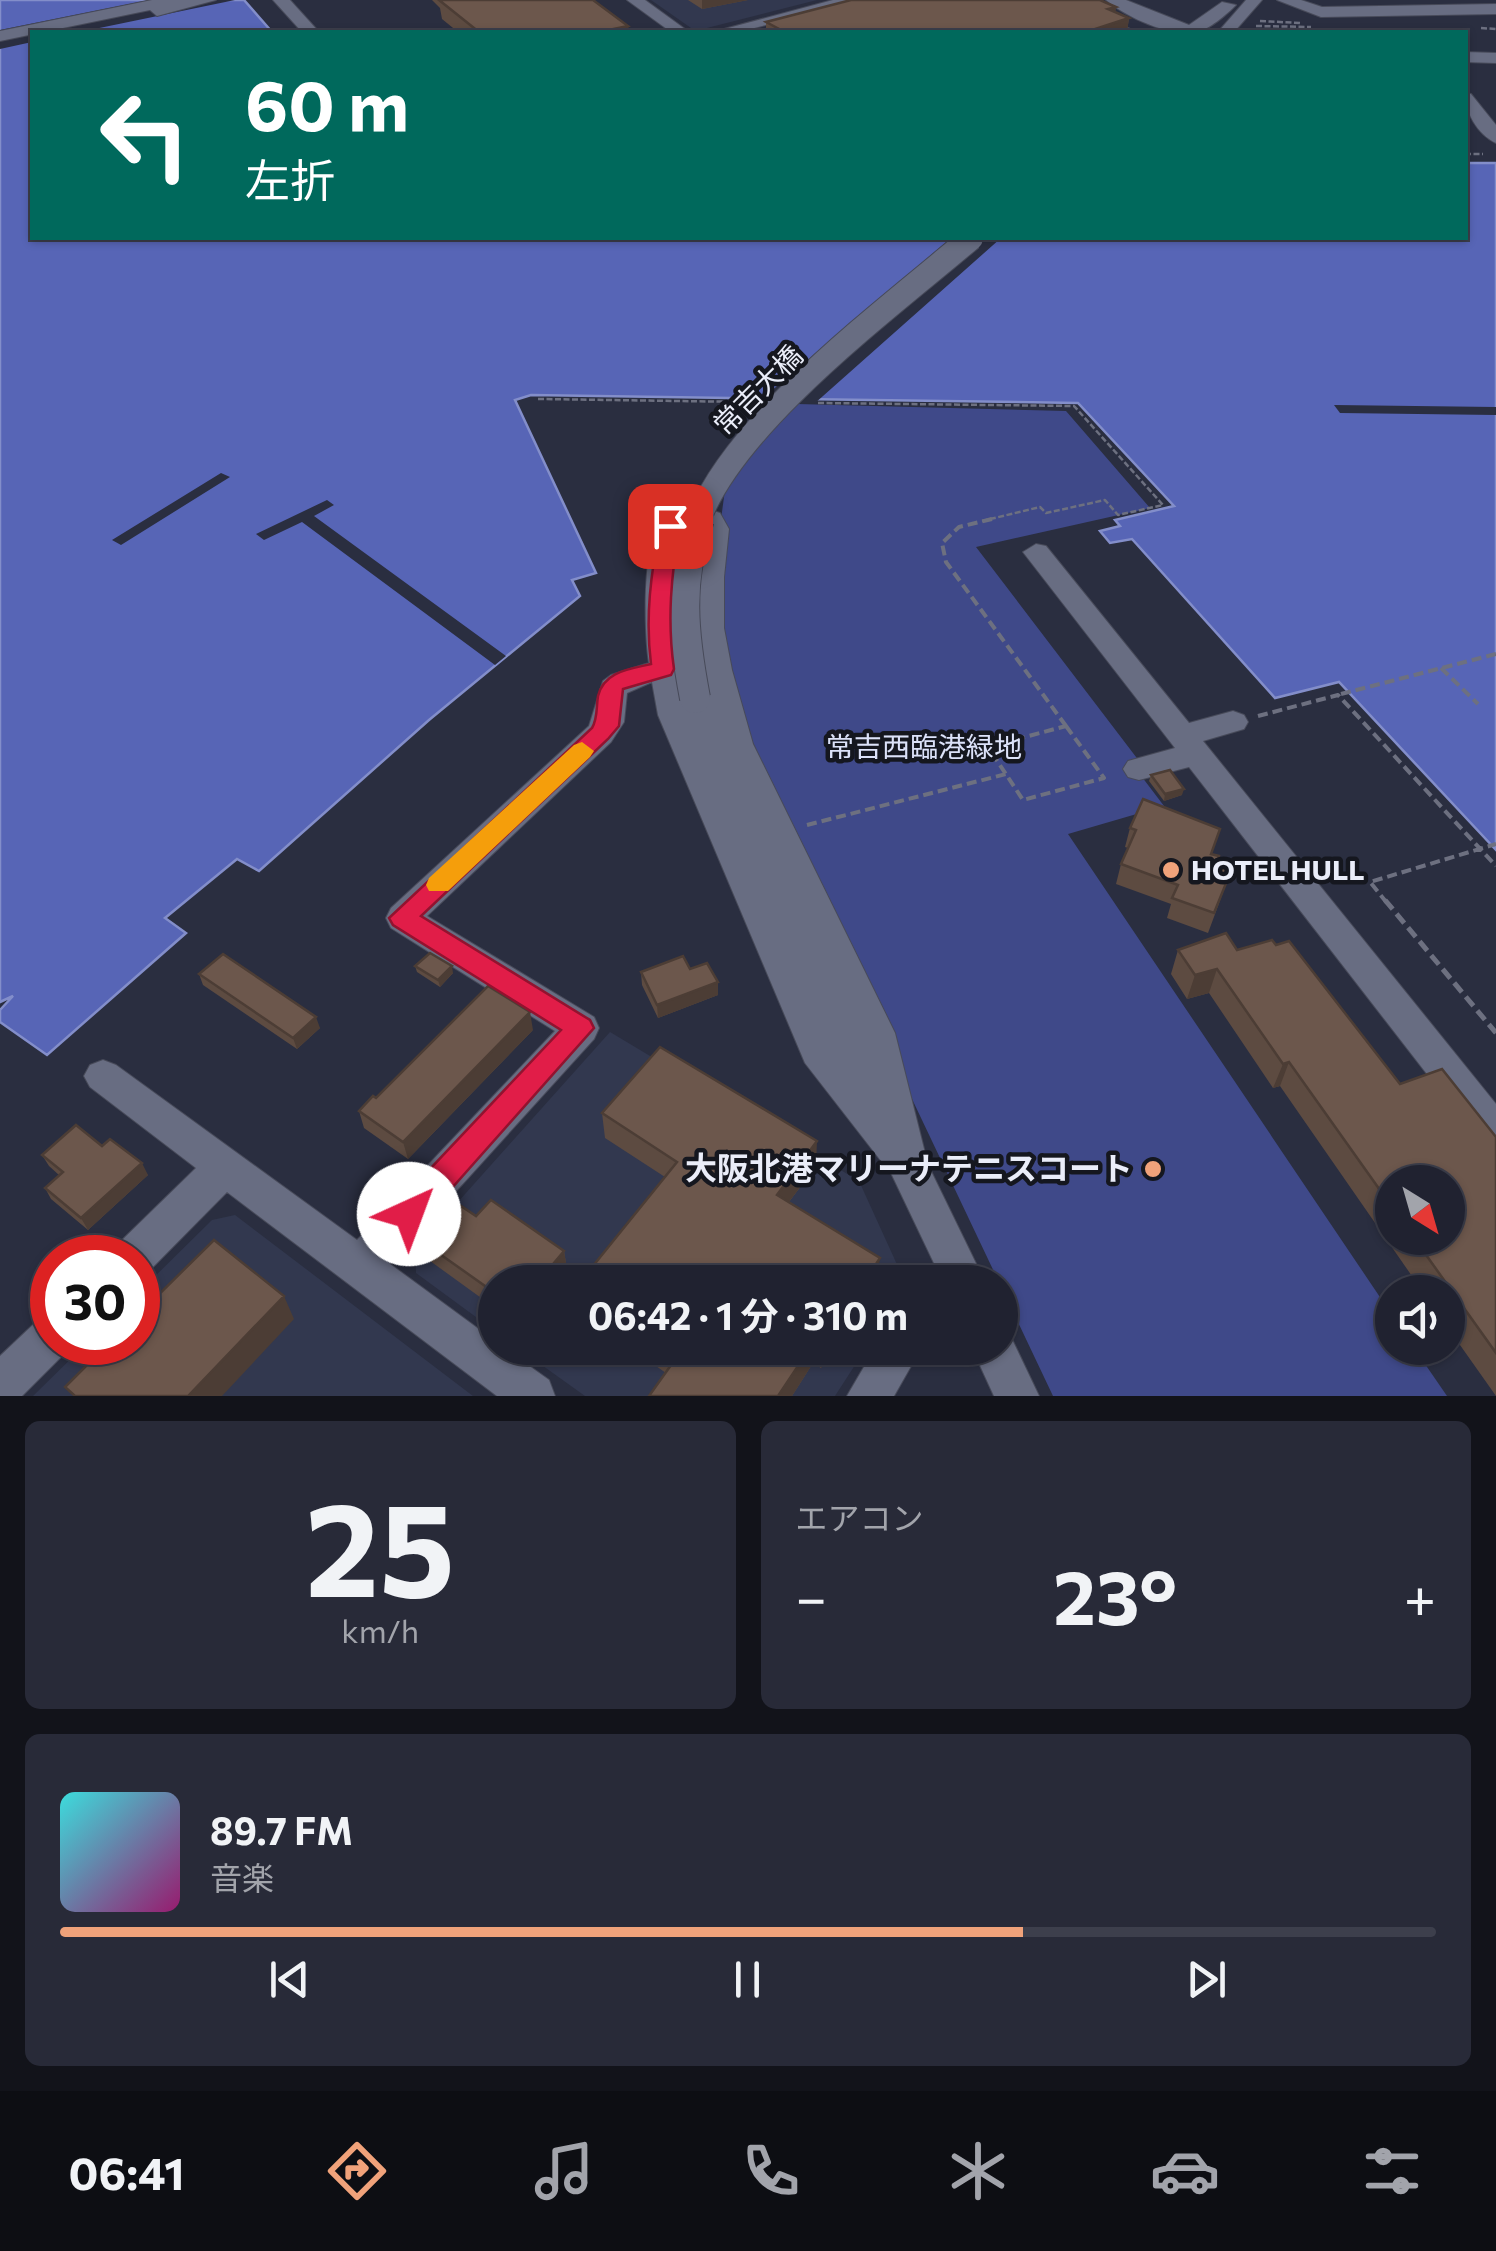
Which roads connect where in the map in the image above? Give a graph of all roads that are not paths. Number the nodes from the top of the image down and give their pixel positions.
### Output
1 (175, 0) edge
2 (208, 0) edge
3 (281, 0) edge
4 (635, 0) edge
5 (852, 0) edge
6 (1050, 0) edge
7 (1114, 0) edge
8 (1285, 0) edge
9 (1496, 10) edge
10 (1235, 11) edge
11 (628, 18) dead end
12 (650, 25) edge
13 (44, 30) edge
14 (61, 30) edge
15 (308, 30) edge
16 (730, 30) edge
17 (1124, 30) edge
18 (1185, 30) edge
19 (1195, 30) edge
20 (1211, 30) edge
21 (30, 33) edge
22 (30, 36) edge
23 (0, 40) edge
24 (1468, 58) edge
25 (1496, 58) edge
26 (1468, 102) edge
27 (1496, 137) edge
28 (970, 240) edge
29 (1036, 552) dead end
30 (663, 669) junction
31 (1233, 722) road end
32 (1189, 745) junction
33 (1139, 769) dead end
34 (102, 1076) dead end
35 (1496, 1133) edge
36 (908, 1165) junction
37 (226, 1166) junction
38 (156, 1235) edge
39 (956, 1265) edge
40 (360, 1266) junction
41 (30, 1358) edge
42 (888, 1365) edge
43 (1002, 1365) edge
44 (0, 1387) edge
45 (532, 1396) edge
46 (869, 1396) edge
47 (1018, 1396) edge

1 - 13 street
2 - 14 street
3 - 15 street
4 - 12 street
5 - 16 street
6 - 17 street
7 - 18 street
8 - 9 street
10 - 19 street
10 - 20 street
11 - 12 street
21 - 23 street
22 - 23 street
24 - 25 street
26 - 27 street
28 - 36 street, 常吉大橋, bridge
29 - 32 street
30 - 36 street
30 - 36 street
30 - 40 street
31 - 32 street
32 - 33 street
32 - 35 street
34 - 37 street
36 - 39 street
37 - 38 street
37 - 40 street
40 - 45 street
41 - 44 street
42 - 46 street
43 - 47 street

